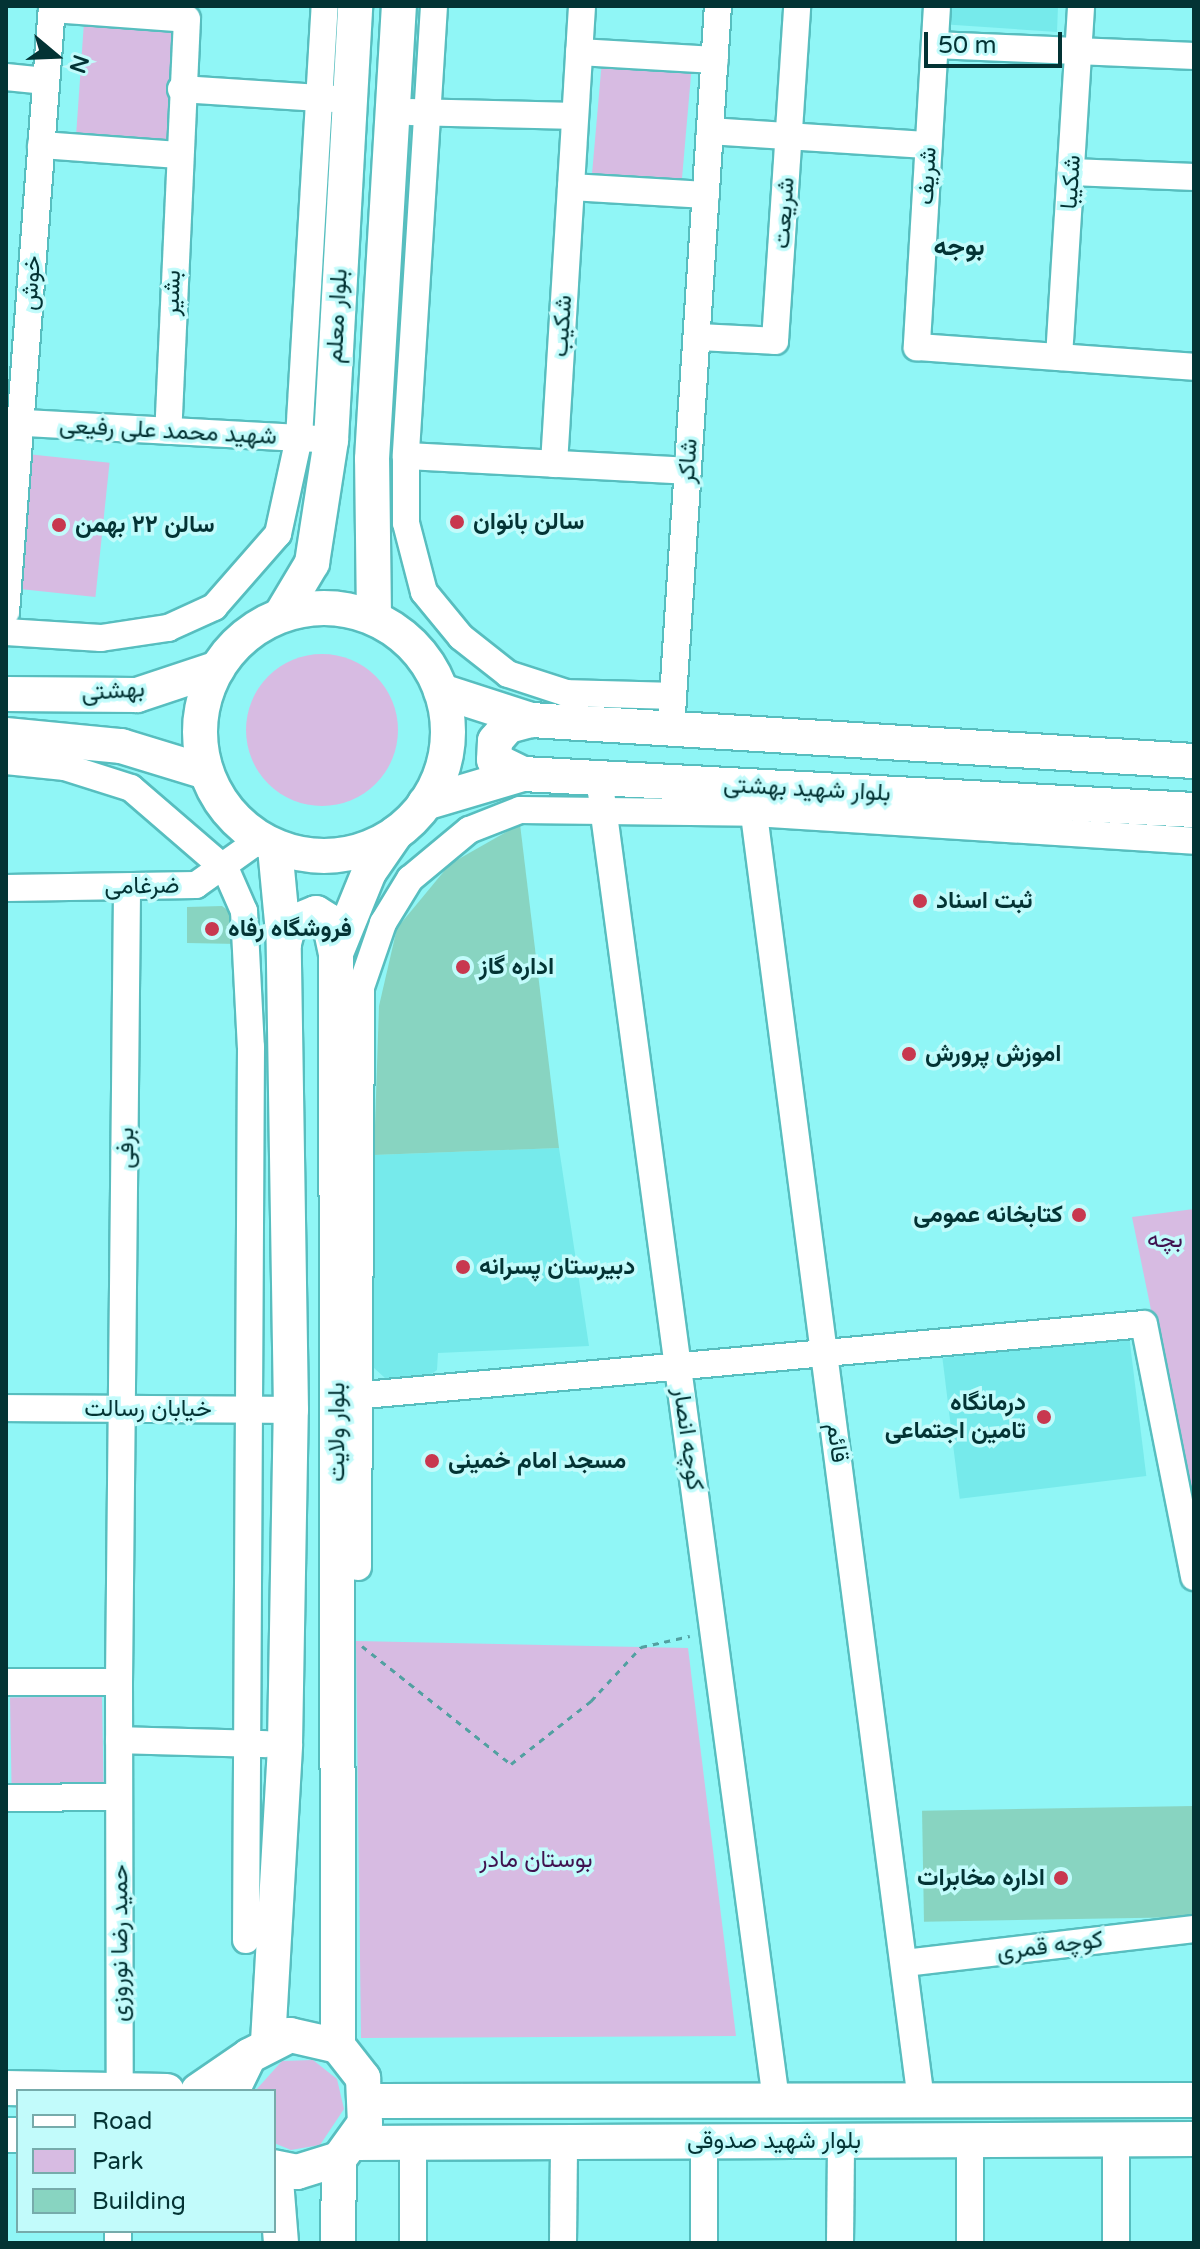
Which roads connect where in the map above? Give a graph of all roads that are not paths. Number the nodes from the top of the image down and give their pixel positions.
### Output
1 (325, 6) edge
2 (355, 6) edge
3 (399, 6) edge
4 (434, 6) edge
5 (582, 6) edge
6 (718, 6) edge
7 (797, 6) edge
8 (937, 6) edge
9 (1081, 6) edge
10 (52, 7) edge
11 (187, 12) edge
12 (935, 45) junction
13 (1079, 51) junction
14 (579, 52) junction
15 (1194, 56) edge
16 (715, 60) junction
17 (6, 77) edge
18 (46, 81) junction
19 (181, 89) junction
20 (332, 99) junction
21 (388, 111) junction
22 (427, 112) junction
23 (575, 116) junction
24 (710, 131) junction
25 (788, 136) junction
26 (41, 145) junction
27 (929, 145) junction
28 (176, 155) junction
29 (1072, 172) junction
30 (1194, 177) edge
31 (571, 187) junction
32 (706, 195) junction
33 (697, 337) junction
34 (1059, 357) junction
35 (1194, 367) edge
36 (13, 423) edge
37 (168, 431) junction
38 (315, 439) junction
39 (406, 456) junction
40 (554, 464) junction
41 (688, 471) junction
42 (6, 612) edge
43 (281, 615) junction
44 (374, 618) junction
45 (6, 632) edge
46 (218, 668) junction
47 (441, 691) junction
48 (6, 694) edge
49 (672, 712) junction
50 (531, 720) junction
51 (6, 735) edge
52 (6, 761) edge
53 (1194, 761) edge
54 (206, 772) junction
55 (523, 774) junction
56 (601, 792) junction
57 (752, 800) junction
58 (425, 803) junction
59 (1194, 810) edge
60 (396, 833) junction
61 (1194, 841) edge
62 (268, 842) junction
63 (226, 870) junction
64 (127, 887) junction
65 (6, 888) edge
66 (284, 943) junction
67 (336, 953) junction
68 (826, 1357) junction
69 (679, 1369) junction
70 (348, 1396) junction
71 (6, 1408) edge
72 (125, 1409) junction
73 (251, 1410) junction
74 (291, 1410) junction
75 (358, 1567) dead end
76 (1194, 1577) edge
77 (6, 1682) edge
78 (119, 1682) junction
79 (119, 1740) junction
80 (248, 1743) junction
81 (285, 1744) junction
82 (119, 1797) junction
83 (6, 1798) edge
84 (1194, 1929) edge
85 (246, 1940) dead end
86 (905, 1963) junction
87 (338, 2046) junction
88 (258, 2049) junction
89 (6, 2088) edge
90 (63, 2089) edge
91 (120, 2089) edge
92 (201, 2089) edge
93 (233, 2089) edge
94 (776, 2100) junction
95 (921, 2100) junction
96 (1194, 2100) edge
97 (368, 2101) junction
98 (1194, 2139) edge
99 (970, 2140) junction
100 (1116, 2140) junction
101 (841, 2141) junction
102 (564, 2142) junction
103 (704, 2142) junction
104 (413, 2143) junction
105 (347, 2151) junction
106 (276, 2168) edge
107 (276, 2189) edge
108 (281, 2243) edge
109 (338, 2243) edge
110 (413, 2243) edge
111 (563, 2243) edge
112 (704, 2243) edge
113 (840, 2243) edge
114 (970, 2243) edge
115 (1116, 2243) edge

1 - 20 street
2 - 20 main road, بلوار معلم
3 - 21 main road, بلوار معلم
4 - 22 street
5 - 14 street
6 - 16 street
7 - 25 street, شریعت
8 - 12 street, شریف
9 - 13 street, شکیبا
10 - 11 street
10 - 18 street, خوش
11 - 19 street, بشیر
12 - 13 street
12 - 27 street, شریف
13 - 15 street
13 - 29 street, شکیبا
14 - 16 street
14 - 23 street, شکیب
16 - 24 street, شاکر
17 - 18 street
18 - 26 street, خوش
19 - 20 street
19 - 28 street, بشیر
20 - 38 main road, بلوار معلم
21 - 22 street
21 - 44 main road, بلوار معلم
22 - 23 street
22 - 39 street
23 - 31 street, شکیب
24 - 25 street
24 - 32 street, شاکر
25 - 27 street
25 - 33 street, شریعت
26 - 28 street
26 - 36 street, خوش
27 - 34 street, شریف
28 - 37 street, بشیر
29 - 30 street
29 - 34 street, شکیبا
31 - 32 street
31 - 40 street, شکیب
32 - 33 street, شاکر
33 - 41 street, شاکر
34 - 35 street
36 - 37 street, شهید محمد علی رفیعی
36 - 42 street, خوش
37 - 38 street, شهید محمد علی رفیعی
38 - 43 main road, بلوار معلم
38 - 45 street
39 - 40 street
39 - 49 street
40 - 41 street
41 - 49 street, شاکر
43 - 44 main road
43 - 46 main road
44 - 47 main road
46 - 48 main road, بهشتی
46 - 54 main road
47 - 50 main road
47 - 58 main road
49 - 50 main road
49 - 53 main road
50 - 55 main road
51 - 54 main road, بهشتی
52 - 63 street
54 - 62 main road
55 - 56 main road, بلوار شهید بهشتی
55 - 58 main road, بلوار شهید بهشتی
56 - 57 main road, بلوار شهید بهشتی
56 - 69 street, کوچه انصار
56 - 70 street
57 - 59 main road, بلوار شهید بهشتی
57 - 61 street
57 - 68 street, قائم
58 - 60 main road
60 - 62 main road
60 - 67 main road, بلوار ولایت
62 - 63 street, ضرغامی
62 - 66 main road, بلوار ولایت
63 - 64 street, ضرغامی
63 - 73 street
64 - 65 street, ضرغامی
64 - 72 street, برفی
66 - 67 main road
66 - 74 main road, بلوار ولایت
67 - 70 main road, بلوار ولایت
68 - 69 street
68 - 76 street
68 - 86 street, قائم
69 - 70 street
69 - 94 street, کوچه انصار
70 - 75 street
70 - 87 main road, بلوار ولایت
71 - 72 street, خیابان رسالت
72 - 73 street, خیابان رسالت
72 - 78 street
73 - 74 street, خیابان رسالت
73 - 80 street
74 - 81 main road, بلوار ولایت
77 - 78 street
78 - 79 street, حمید رضا نوروزی
79 - 80 street
79 - 82 street, حمید رضا نوروزی
80 - 81 street
80 - 85 street
81 - 88 main road, بلوار ولایت
82 - 83 street
82 - 91 street, حمید رضا نوروزی
84 - 86 street, کوچه قمری
86 - 95 street, قائم
87 - 88 main road
87 - 97 main road
88 - 92 main road
88 - 93 main road
89 - 90 main road
94 - 95 main road, بلوار شهید صدوقی
94 - 97 main road, بلوار شهید صدوقی
95 - 96 main road, بلوار شهید صدوقی
97 - 105 main road
98 - 100 main road, بلوار شهید صدوقی
99 - 100 main road, بلوار شهید صدوقی
99 - 101 main road, بلوار شهید صدوقی
99 - 114 street
100 - 115 street
101 - 103 main road, بلوار شهید صدوقی
101 - 113 street
102 - 103 main road, بلوار شهید صدوقی
102 - 104 main road, بلوار شهید صدوقی
102 - 111 street
103 - 112 street
104 - 105 main road, بلوار شهید صدوقی
104 - 110 street
105 - 106 main road, بلوار شهید صدوقی
105 - 109 main road
107 - 108 main road

